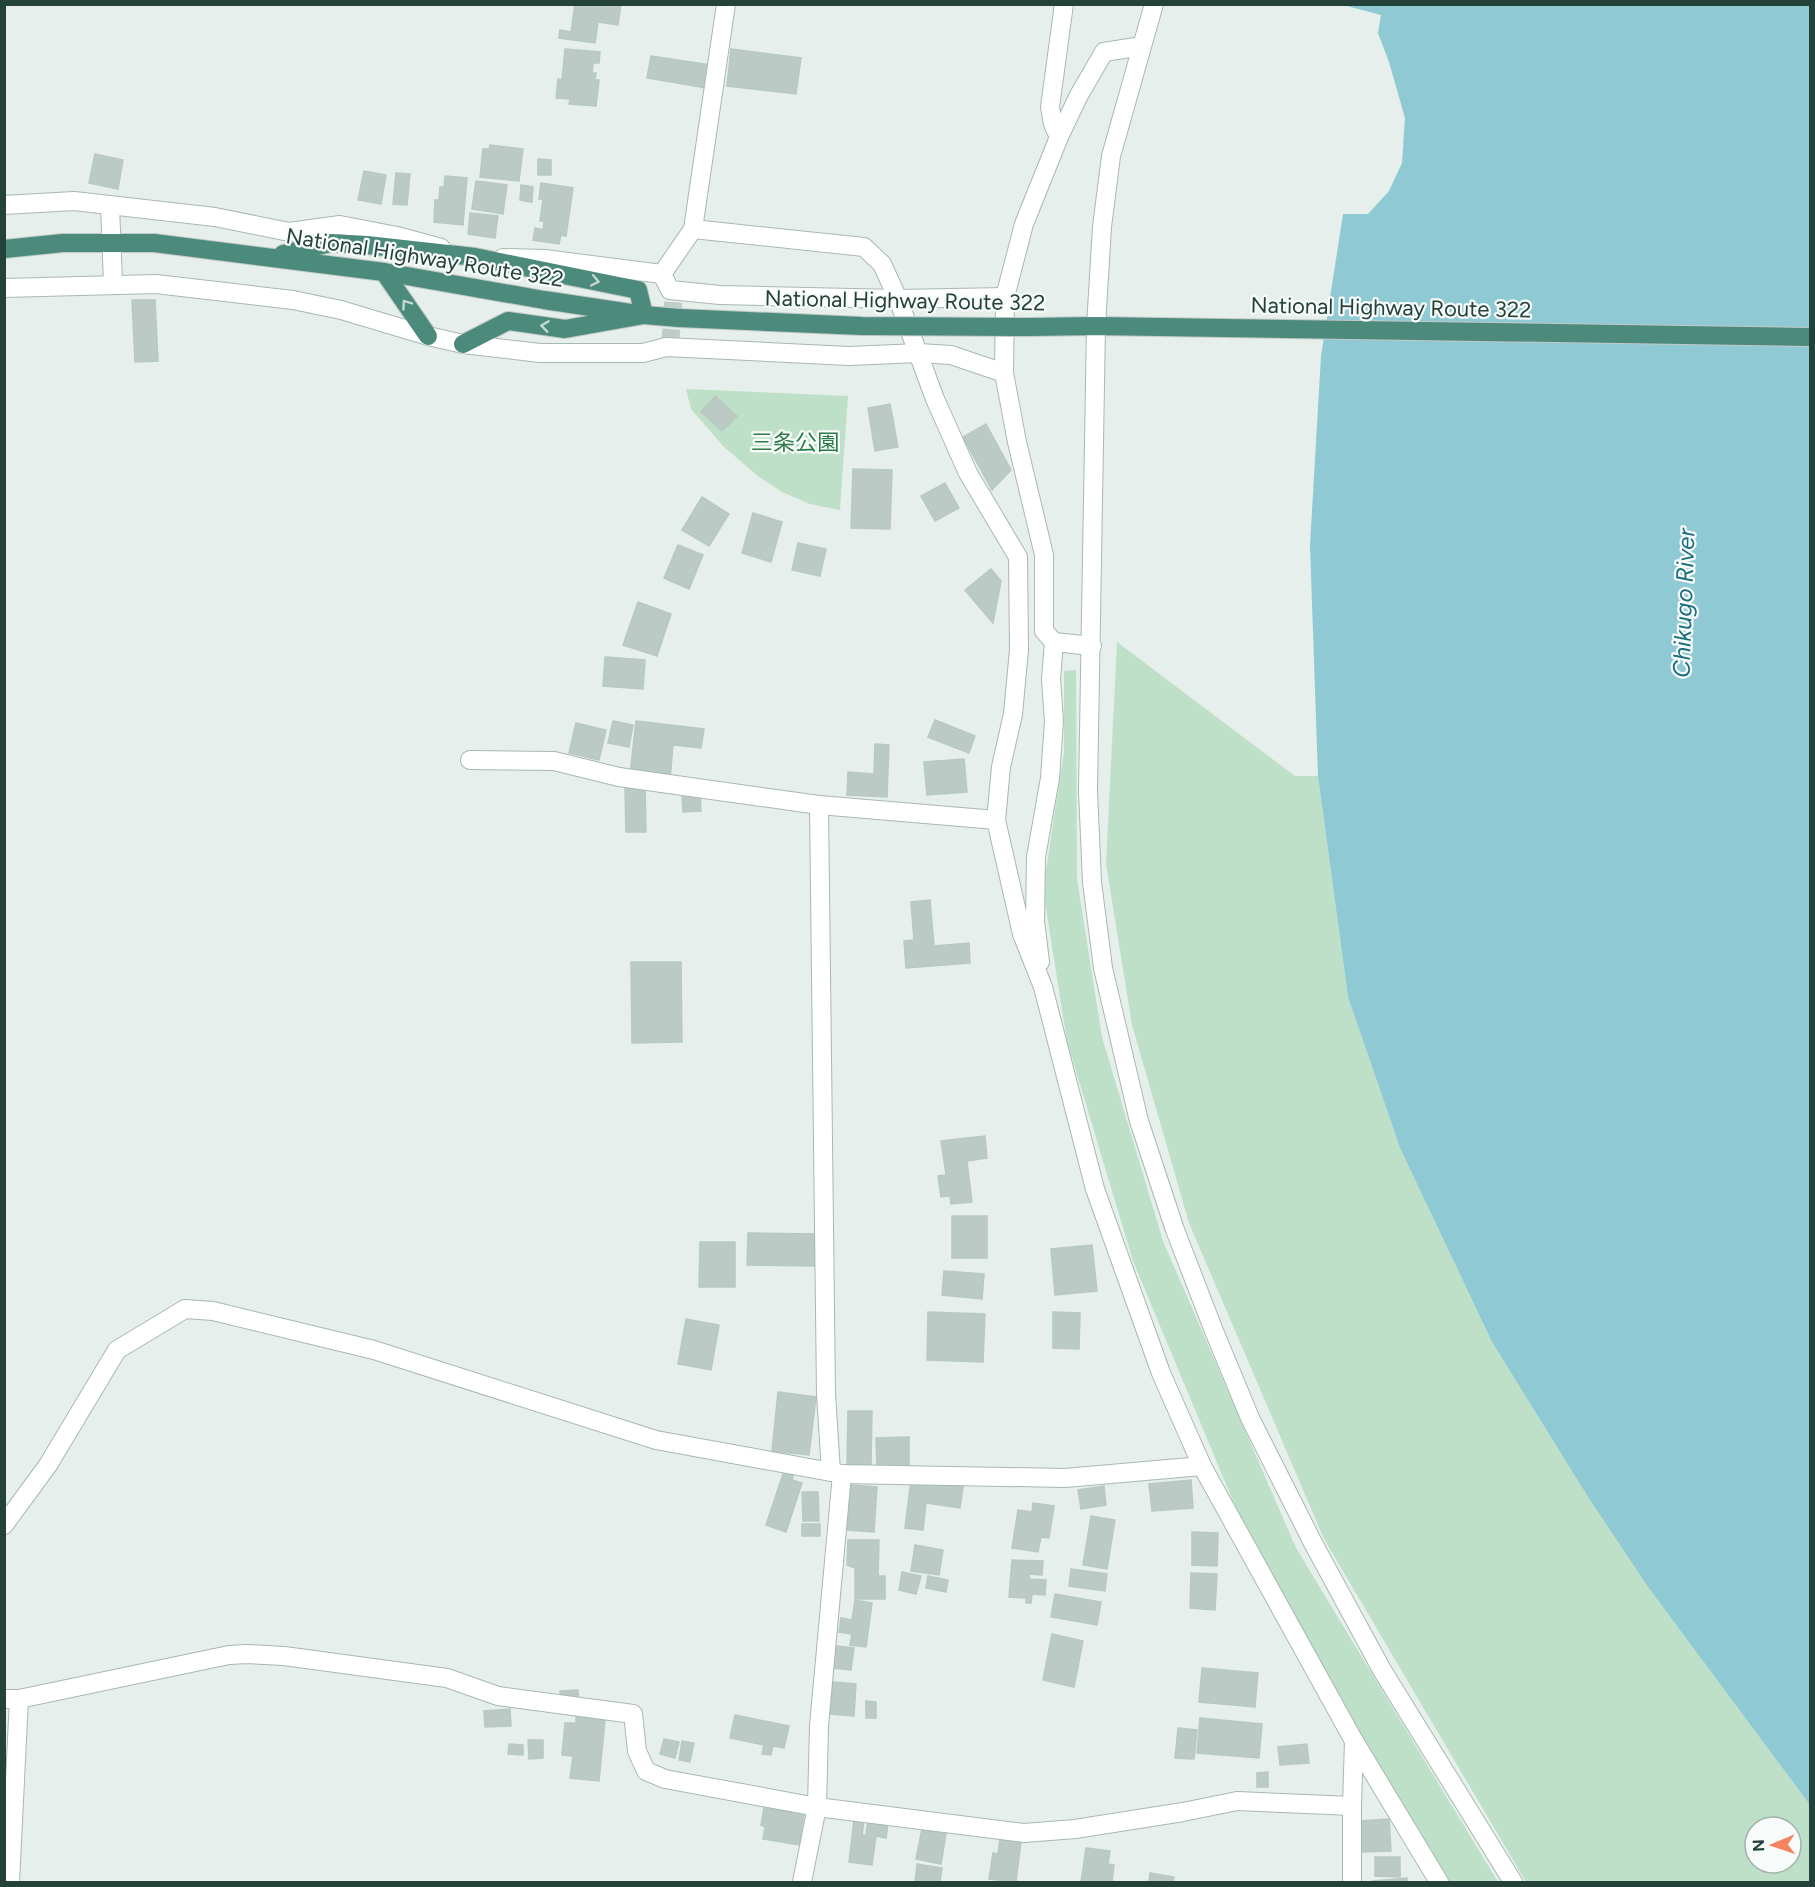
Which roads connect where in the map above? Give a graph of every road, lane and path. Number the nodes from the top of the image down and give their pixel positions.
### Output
1 (726, 4) edge
2 (1064, 4) edge
3 (1154, 4) edge
4 (1142, 46) junction
5 (1059, 137) junction
6 (4, 205) edge
7 (110, 205) junction
8 (693, 229) junction
9 (112, 243) junction
10 (4, 249) edge
11 (269, 257) junction
12 (476, 257) junction
13 (384, 272) junction
14 (662, 274) junction
15 (113, 284) junction
16 (4, 288) edge
17 (1005, 297) junction
18 (898, 299) junction
19 (644, 315) junction
20 (1096, 326) junction
21 (428, 336) junction
22 (1810, 337) edge
23 (463, 344) junction
24 (919, 353) junction
25 (1004, 373) junction
26 (1054, 642) junction
27 (1092, 646) junction
28 (470, 760) dead end
29 (819, 805) junction
30 (996, 820) junction
31 (1043, 987) junction
32 (1202, 1466) junction
33 (837, 1473) junction
34 (4, 1525) edge
35 (12, 1699) edge
36 (1354, 1741) junction
37 (1352, 1806) junction
38 (817, 1808) junction
39 (10, 1882) edge
40 (802, 1882) edge
41 (1352, 1882) edge
42 (1439, 1882) edge
43 (1513, 1882) edge

1 - 8 street
2 - 5 street
3 - 4 street
4 - 5 street
4 - 20 street
5 - 17 street
6 - 7 street
7 - 9 street
7 - 12 street
8 - 14 street
8 - 18 street
9 - 10 highway, National Highway Route 322
9 - 11 highway, National Highway Route 322
9 - 15 street
11 - 12 highway
11 - 13 highway, National Highway Route 322
12 - 14 street
12 -> 19 highway
13 - 19 highway, National Highway Route 322
21 -> 13 highway
14 - 18 street
15 - 16 street
15 - 21 street
17 - 18 street
17 - 25 street
18 - 24 street
19 - 20 highway, National Highway Route 322, bridge
19 -> 23 highway
20 - 22 highway, National Highway Route 322
20 - 27 street
21 - 23 street
23 - 24 street
24 - 25 street
24 - 30 street
25 - 26 street
26 - 27 street
26 - 31 street
27 - 43 street
28 - 29 street
29 - 30 street
29 - 33 street
30 - 31 street
31 - 32 street
32 - 33 street
32 - 36 street
33 - 34 street
33 - 38 street
35 - 38 street
35 - 39 street
36 - 37 street
36 - 42 street
37 - 38 street
37 - 41 street
38 - 40 street

